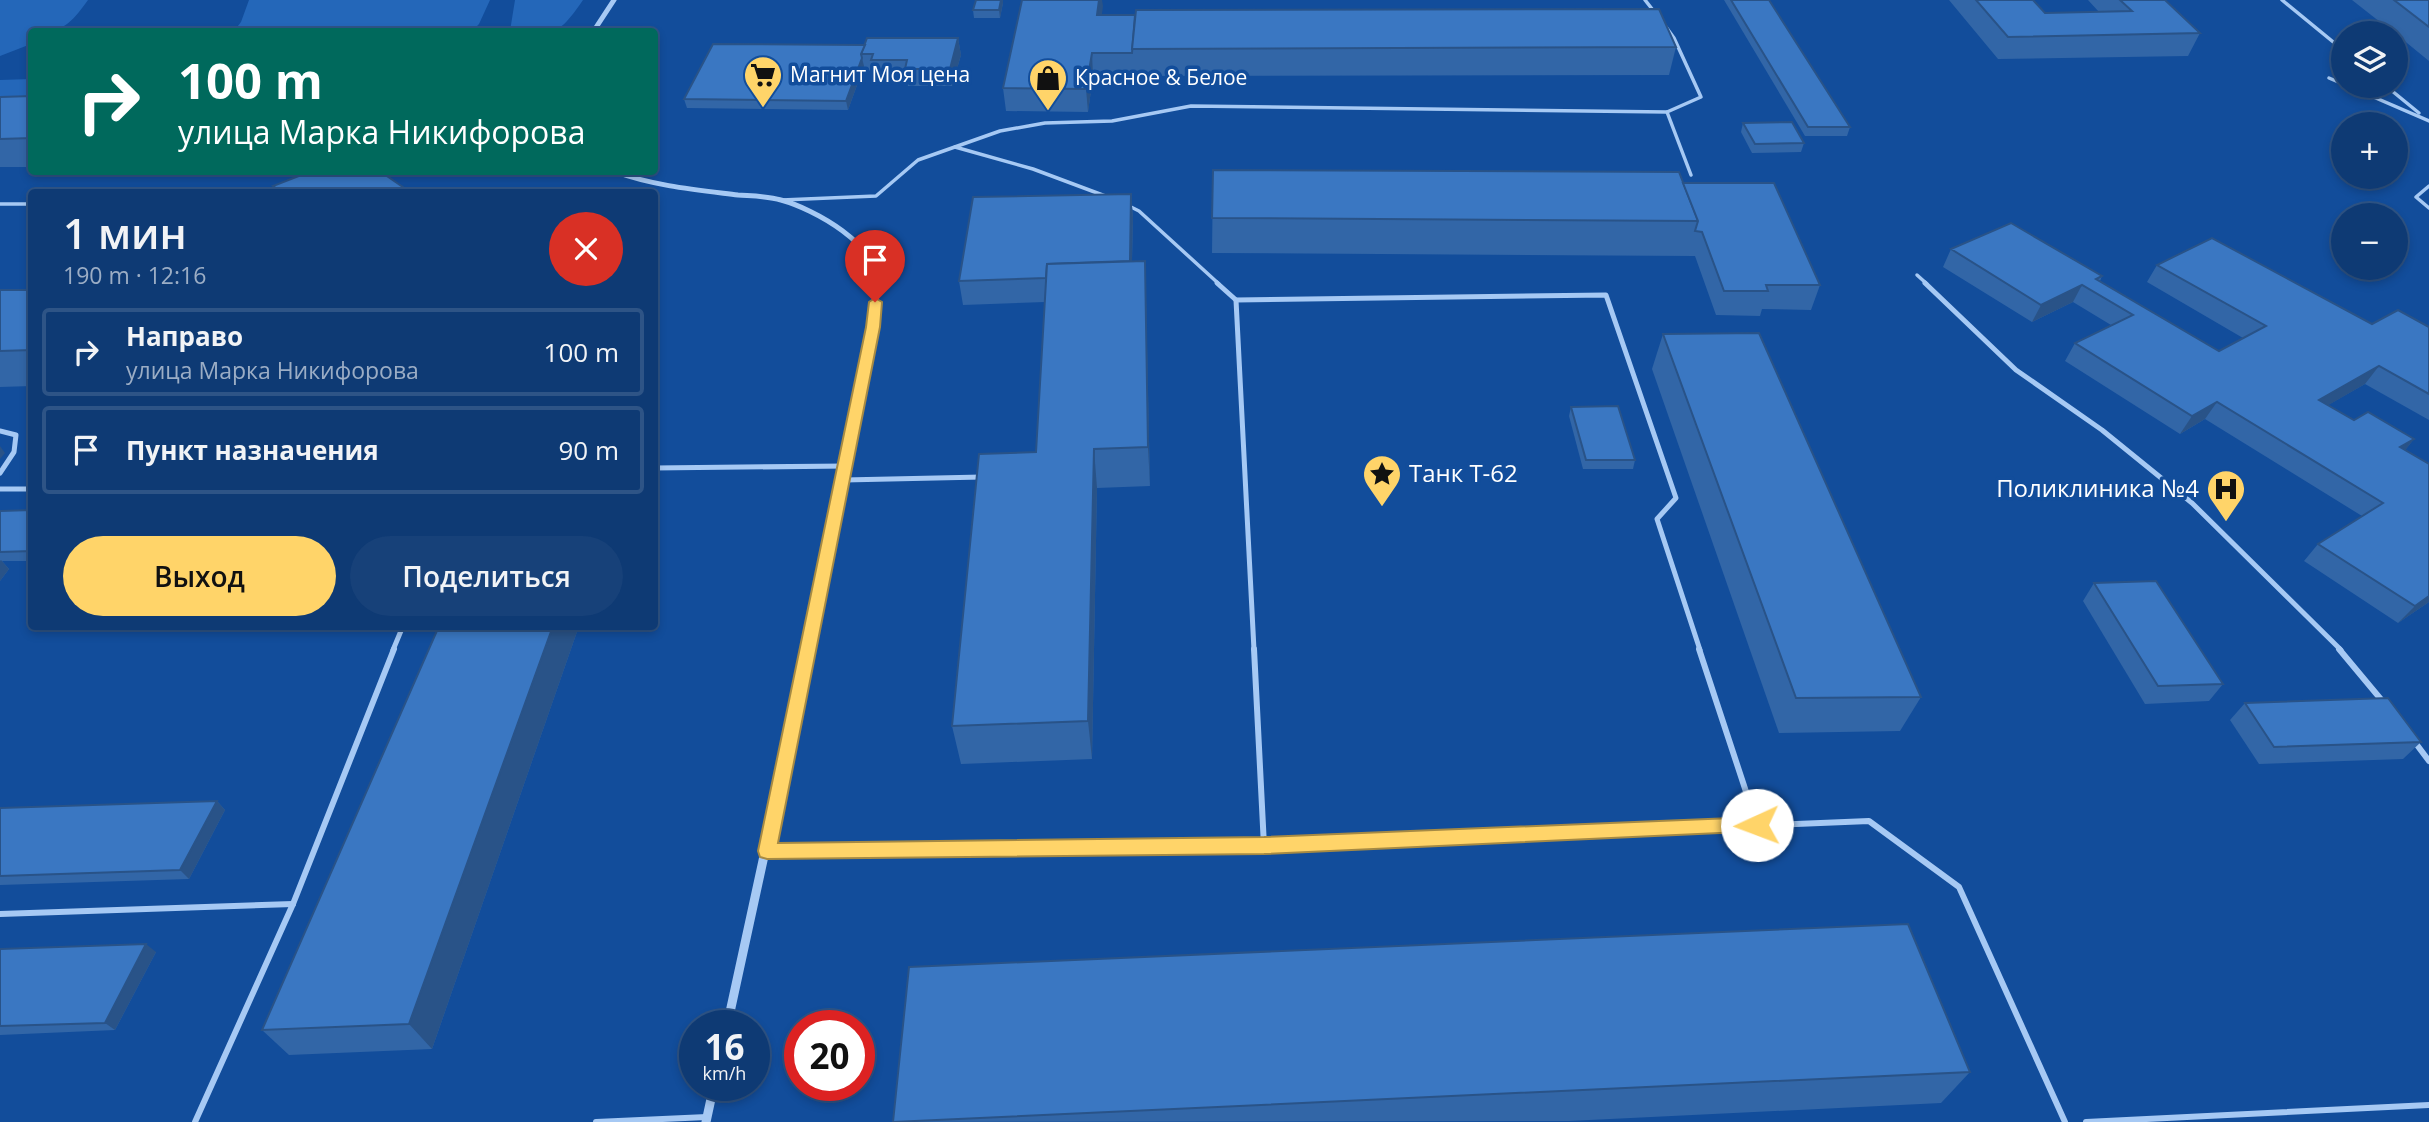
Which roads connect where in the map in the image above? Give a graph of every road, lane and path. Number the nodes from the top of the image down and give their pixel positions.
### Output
1 (614, 0) edge
2 (1645, 0) edge
3 (2282, 0) edge
4 (596, 28) edge
5 (2331, 40) edge
6 (2378, 98) edge
7 (2401, 98) edge
8 (1667, 112) junction
9 (2424, 117) junction
10 (2429, 121) edge
11 (955, 146) junction
12 (624, 175) edge
13 (1691, 175) dead end
14 (2429, 186) edge
15 (1112, 198) edge
16 (780, 200) junction
17 (1121, 203) edge
18 (0, 204) edge
19 (28, 204) edge
20 (2429, 208) edge
21 (1917, 275) dead end
22 (1236, 300) junction
23 (0, 431) edge
24 (846, 466) junction
25 (658, 468) edge
26 (0, 473) edge
27 (993, 476) edge
28 (844, 480) junction
29 (28, 488) edge
30 (0, 489) edge
31 (402, 630) edge
32 (2387, 707) edge
33 (2412, 739) edge
34 (2429, 761) edge
35 (1757, 825) junction
36 (1264, 846) junction
37 (767, 851) junction
38 (293, 904) junction
39 (0, 914) edge
40 (731, 1010) edge
41 (710, 1101) edge
42 (2429, 1105) edge
43 (706, 1119) edge
44 (195, 1122) edge
45 (596, 1122) edge
46 (2065, 1122) edge
47 (2086, 1122) edge

1 - 4 street
2 - 8 lane
3 - 5 lane
6 - 9 lane
7 - 9 lane
8 - 11 lane
8 - 13 lane
9 - 10 lane
11 - 15 lane
11 - 16 lane
12 - 16 street
14 - 20 lane
16 - 24 street
17 - 22 lane
18 - 19 lane
21 - 32 lane
22 - 35 lane
22 - 36 lane
23 - 26 lane
24 - 25 lane
24 - 28 street
27 - 28 lane
28 - 37 street
29 - 30 lane
31 - 38 lane
33 - 34 lane
35 - 36 lane
35 - 46 lane
36 - 37 lane
37 - 40 street
38 - 39 lane
38 - 44 lane
41 - 43 street
42 - 47 lane
43 - 45 lane

